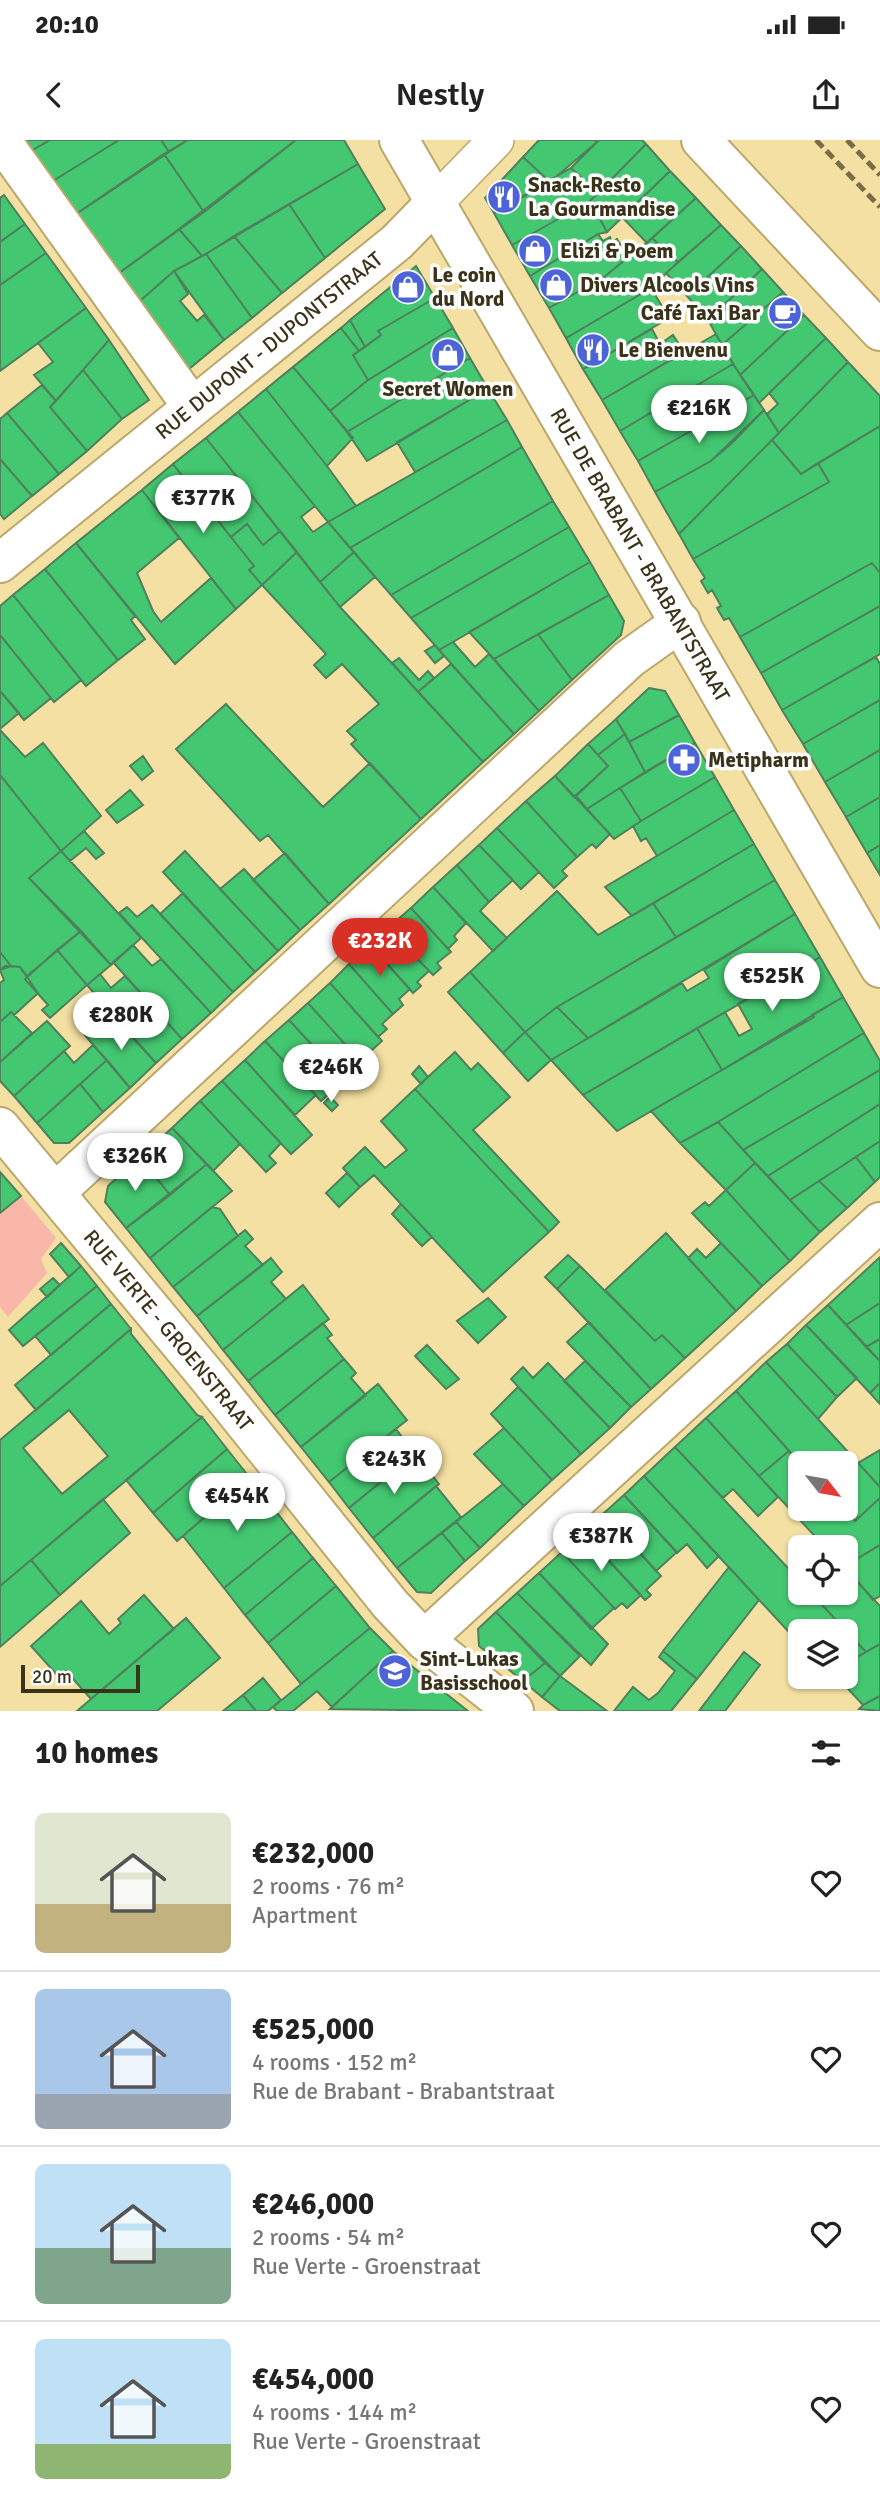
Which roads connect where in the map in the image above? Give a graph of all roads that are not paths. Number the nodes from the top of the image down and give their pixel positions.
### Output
1 (1, 140) edge
2 (399, 140) edge
3 (496, 140) edge
4 (701, 140) edge
5 (436, 202) junction
6 (880, 331) edge
7 (191, 405) junction
8 (0, 563) edge
9 (681, 622) junction
10 (880, 968) edge
11 (0, 1127) edge
12 (56, 1192) junction
13 (880, 1222) edge
14 (424, 1640) junction
15 (513, 1711) edge

1 - 7 street
2 - 5 street, RUE DE BRABANT - BRABANTSTRAAT
3 - 5 street
4 - 6 street
5 - 7 street, RUE DUPONT - DUPONTSTRAAT
5 - 9 street, RUE DE BRABANT - BRABANTSTRAAT
7 - 8 street, RUE DUPONT - DUPONTSTRAAT
9 - 10 street, RUE DE BRABANT - BRABANTSTRAAT
9 - 12 street
11 - 12 street, RUE VERTE - GROENSTRAAT
12 - 14 street, RUE VERTE - GROENSTRAAT
13 - 14 street
14 - 15 street, RUE VERTE - GROENSTRAAT

